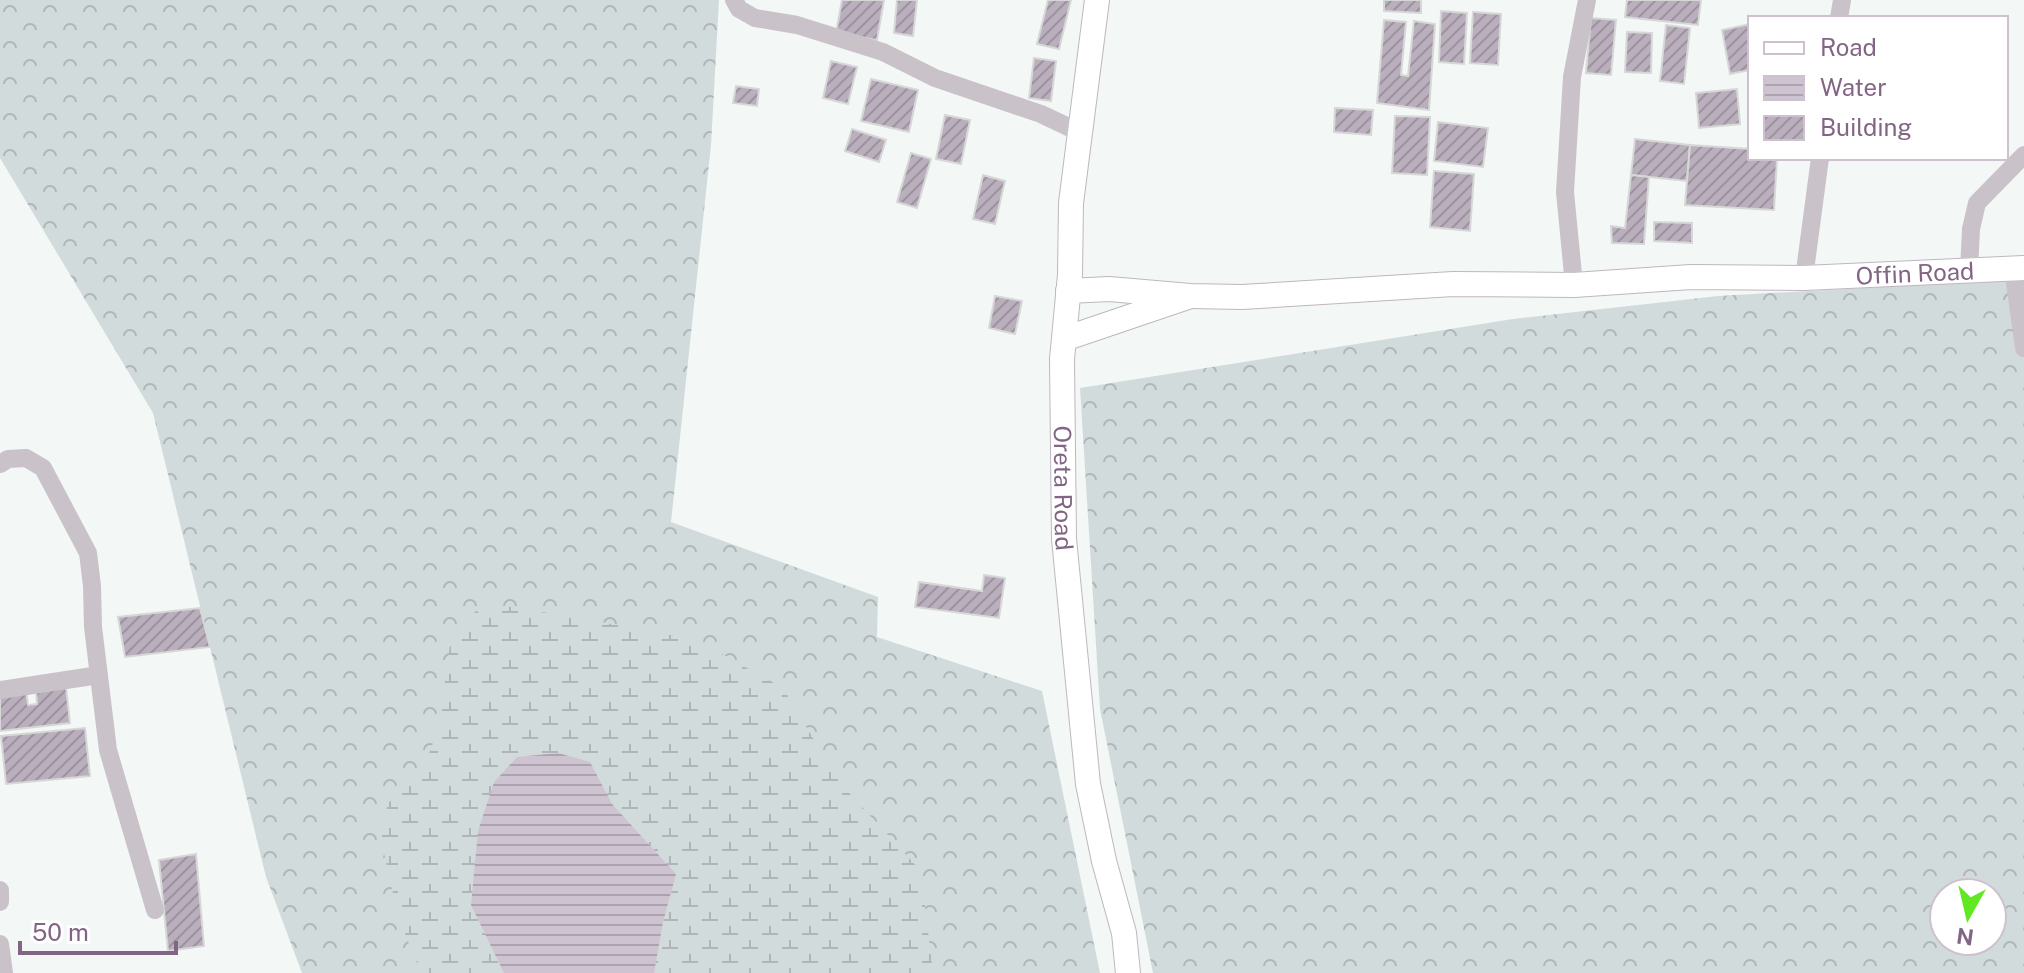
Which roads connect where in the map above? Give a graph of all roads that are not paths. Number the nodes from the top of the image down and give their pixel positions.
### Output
1 (734, 0) edge
2 (1097, 0) edge
3 (1587, 0) edge
4 (1079, 132) junction
5 (2024, 155) edge
6 (1820, 160) edge
7 (2019, 268) edge
8 (1969, 270) junction
9 (1804, 278) junction
10 (1574, 285) junction
11 (1068, 291) junction
12 (1190, 296) junction
13 (1064, 339) junction
14 (2024, 348) edge
15 (0, 464) edge
16 (99, 675) junction
17 (0, 690) edge
18 (0, 890) edge
19 (0, 902) edge
20 (155, 910) dead end
21 (0, 944) edge
22 (4, 973) edge
23 (1128, 973) edge

1 - 4 street
2 - 4 street, Oreta Road
3 - 10 street
4 - 11 street, Oreta Road
5 - 8 street
6 - 9 street
7 - 8 street, Offin Road
7 - 14 street
8 - 9 street, Offin Road
9 - 10 street, Offin Road
10 - 12 street, Offin Road
11 - 12 street
11 - 13 street, Oreta Road
12 - 13 street
13 - 23 street, Oreta Road
15 - 16 street
16 - 17 street
16 - 20 street
18 - 19 street
21 - 22 street

